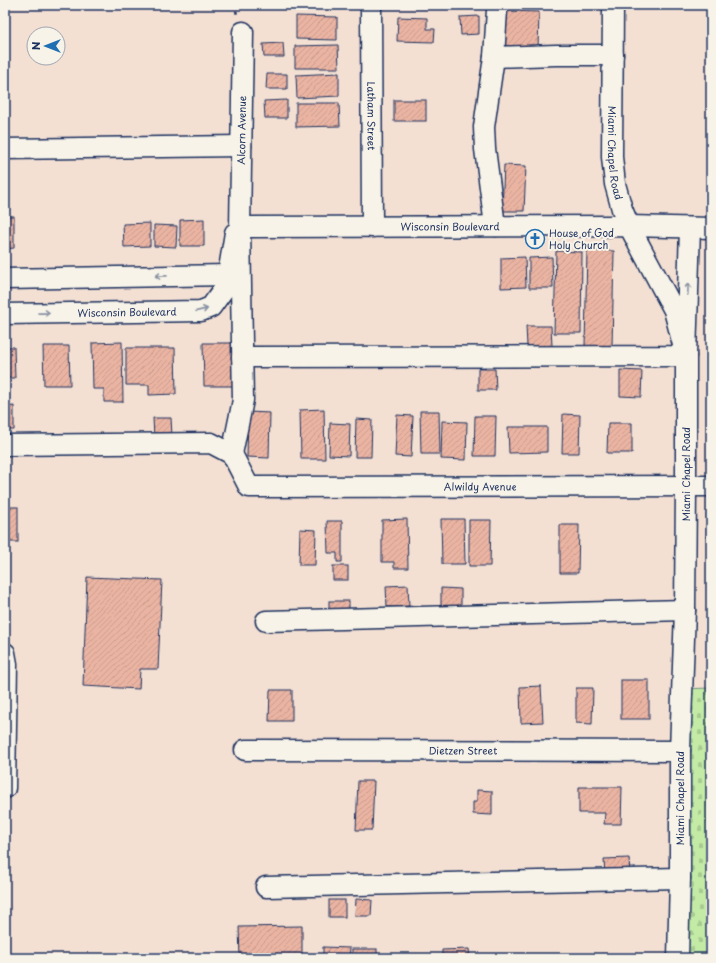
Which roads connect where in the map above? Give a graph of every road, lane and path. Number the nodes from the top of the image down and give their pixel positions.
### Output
1 (372, 5) edge
2 (499, 5) edge
3 (613, 5) edge
4 (243, 32) dead end
5 (613, 55) junction
6 (494, 57) junction
7 (241, 146) junction
8 (5, 149) edge
9 (496, 226) junction
10 (629, 226) junction
11 (372, 227) junction
12 (690, 228) junction
13 (711, 228) edge
14 (240, 229) junction
15 (228, 275) junction
16 (5, 279) edge
17 (5, 314) edge
18 (686, 356) junction
19 (242, 357) junction
20 (5, 445) edge
21 (232, 454) junction
22 (686, 486) junction
23 (711, 486) edge
24 (685, 610) junction
25 (266, 621) dead end
26 (5, 652) edge
27 (245, 750) dead end
28 (680, 751) junction
29 (5, 771) edge
30 (5, 788) edge
31 (680, 878) junction
32 (266, 887) dead end
33 (678, 958) edge

1 - 11 street, Latham Street
2 - 6 street
3 - 5 street, Miami Chapel Road
4 - 7 street, Alcorn Avenue
5 - 6 street
5 - 10 street, Miami Chapel Road
6 - 9 street
7 - 8 street
7 - 14 street, Alcorn Avenue
9 - 10 street, Wisconsin Boulevard
9 - 11 street, Wisconsin Boulevard
10 - 12 street, Wisconsin Boulevard
10 - 18 street, Miami Chapel Road
11 - 14 street, Wisconsin Boulevard
12 - 13 street, Wisconsin Boulevard
18 -> 12 street
14 - 15 street, Wisconsin Boulevard
14 - 19 street, Alcorn Avenue
15 -> 16 street
17 -> 15 street, Wisconsin Boulevard
18 - 19 street
18 - 22 street, Miami Chapel Road
19 - 21 street, Alcorn Avenue
20 - 21 street
21 - 22 street, Alwildy Avenue
22 - 23 street, Alwildy Avenue
22 - 24 street, Miami Chapel Road
24 - 25 street
24 - 28 street, Miami Chapel Road
26 - 29 street
27 - 28 street, Dietzen Street
28 - 31 street, Miami Chapel Road
29 - 30 street
31 - 32 street
31 - 33 street, Miami Chapel Road

